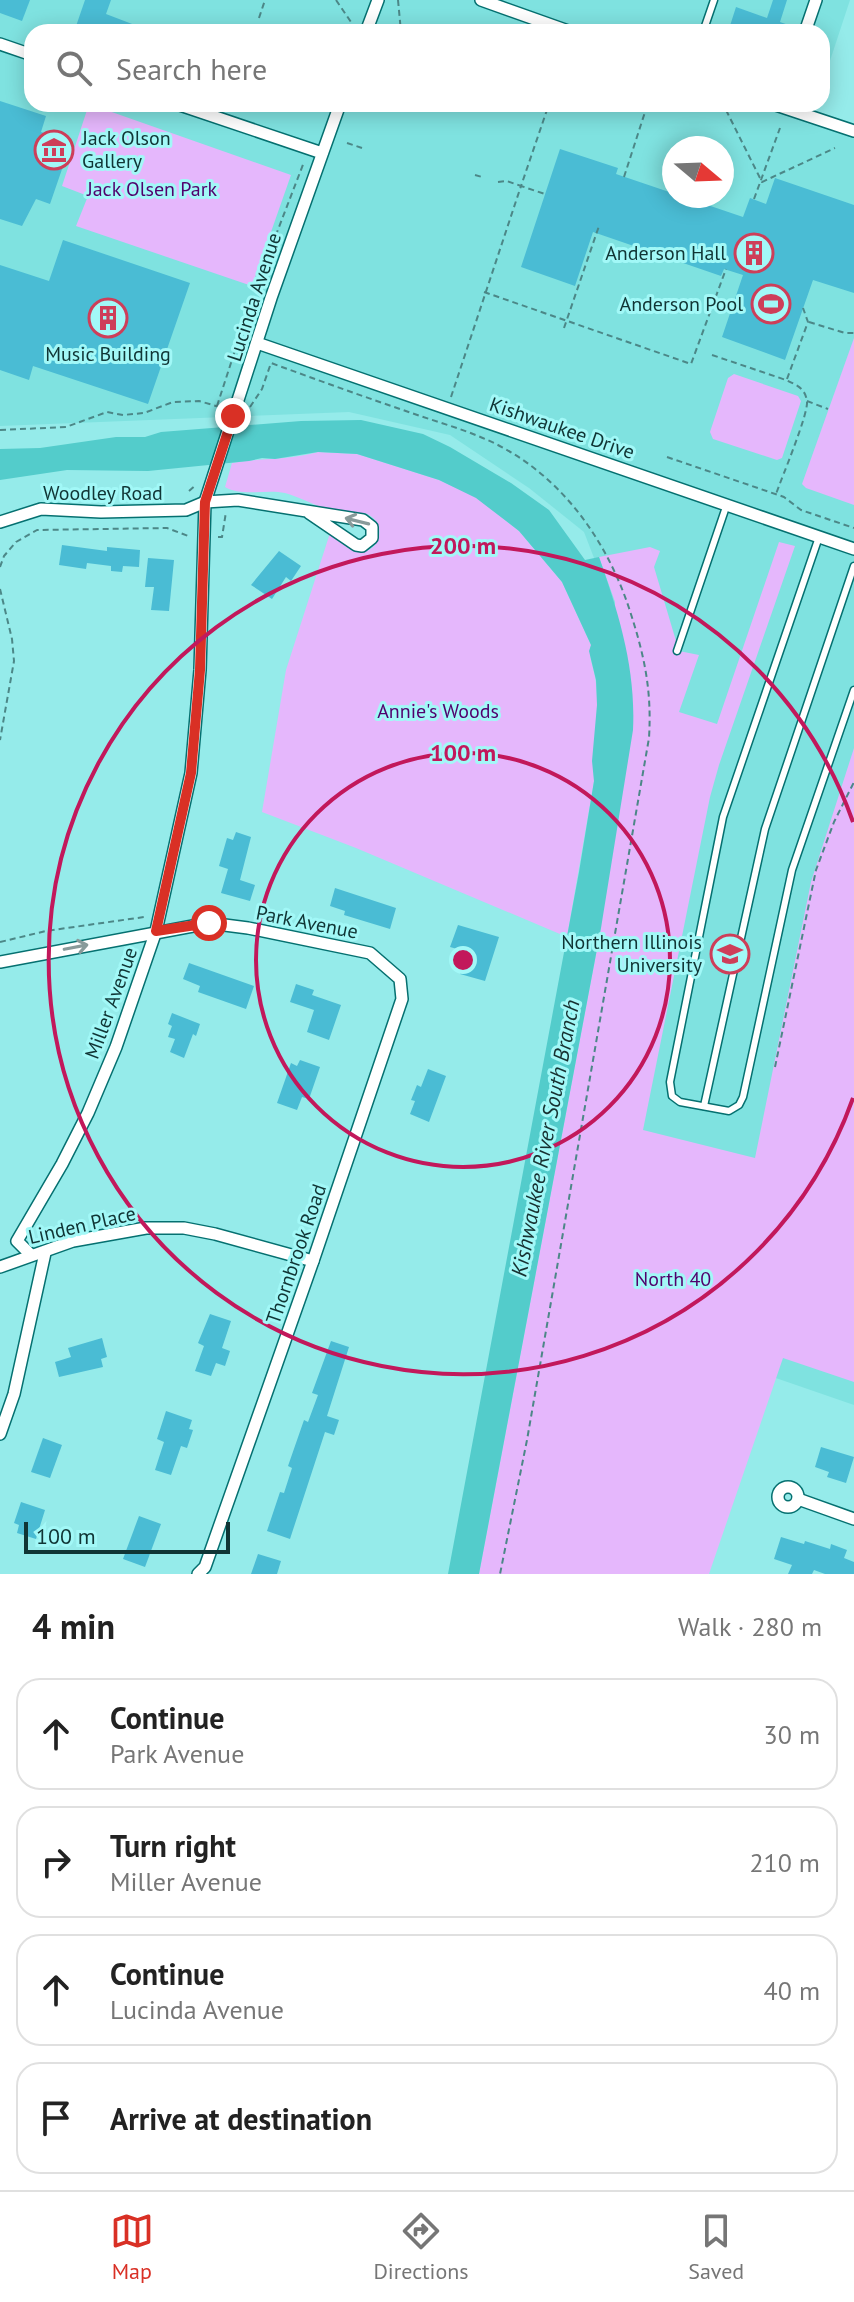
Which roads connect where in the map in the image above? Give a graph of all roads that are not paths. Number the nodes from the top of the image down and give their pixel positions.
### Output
1 (378, 0) edge
2 (481, 0) edge
3 (714, 0) edge
4 (816, 0) edge
5 (369, 24) edge
6 (548, 24) edge
7 (706, 24) edge
8 (808, 24) edge
9 (0, 44) edge
10 (24, 52) edge
11 (201, 112) edge
12 (337, 112) edge
13 (798, 112) edge
14 (854, 131) edge
15 (322, 153) junction
16 (257, 343) junction
17 (205, 502) junction
18 (727, 504) junction
19 (309, 513) junction
20 (2, 523) edge
21 (819, 537) junction
22 (854, 549) edge
23 (854, 566) edge
24 (677, 651) dead end
25 (854, 690) edge
26 (156, 931) junction
27 (370, 953) joint
28 (0, 962) edge
29 (704, 1106) junction
30 (45, 1253) junction
31 (30, 1254) junction
32 (313, 1261) junction
33 (0, 1267) edge
34 (0, 1434) edge
35 (798, 1499) dead end
36 (854, 1519) edge
37 (198, 1574) edge

1 - 5 street
2 - 6 street
3 - 7 lane
4 - 8 street
9 - 10 street
11 - 15 street
12 - 15 street, Lucinda Avenue
13 - 14 street
15 - 16 street, Lucinda Avenue
16 - 17 street, Lucinda Avenue
16 - 18 street, Kishwaukee Drive
17 - 19 street, Woodley Road
17 - 20 street, Woodley Road
17 - 26 street, Miller Avenue
18 - 21 street, Kishwaukee Drive
18 - 24 lane
19 -> 19 street
21 - 22 street, Kishwaukee Drive
21 - 29 lane
23 - 29 lane
25 - 29 lane
26 - 27 street, Park Avenue
28 -> 26 street, Park Avenue
26 - 31 street, Miller Avenue
27 - 32 street, Thornbrook Road
30 - 31 street, Linden Place
30 - 32 street, Linden Place
30 - 34 street
31 - 33 street, Linden Place
32 - 37 street, Thornbrook Road
35 - 36 street

